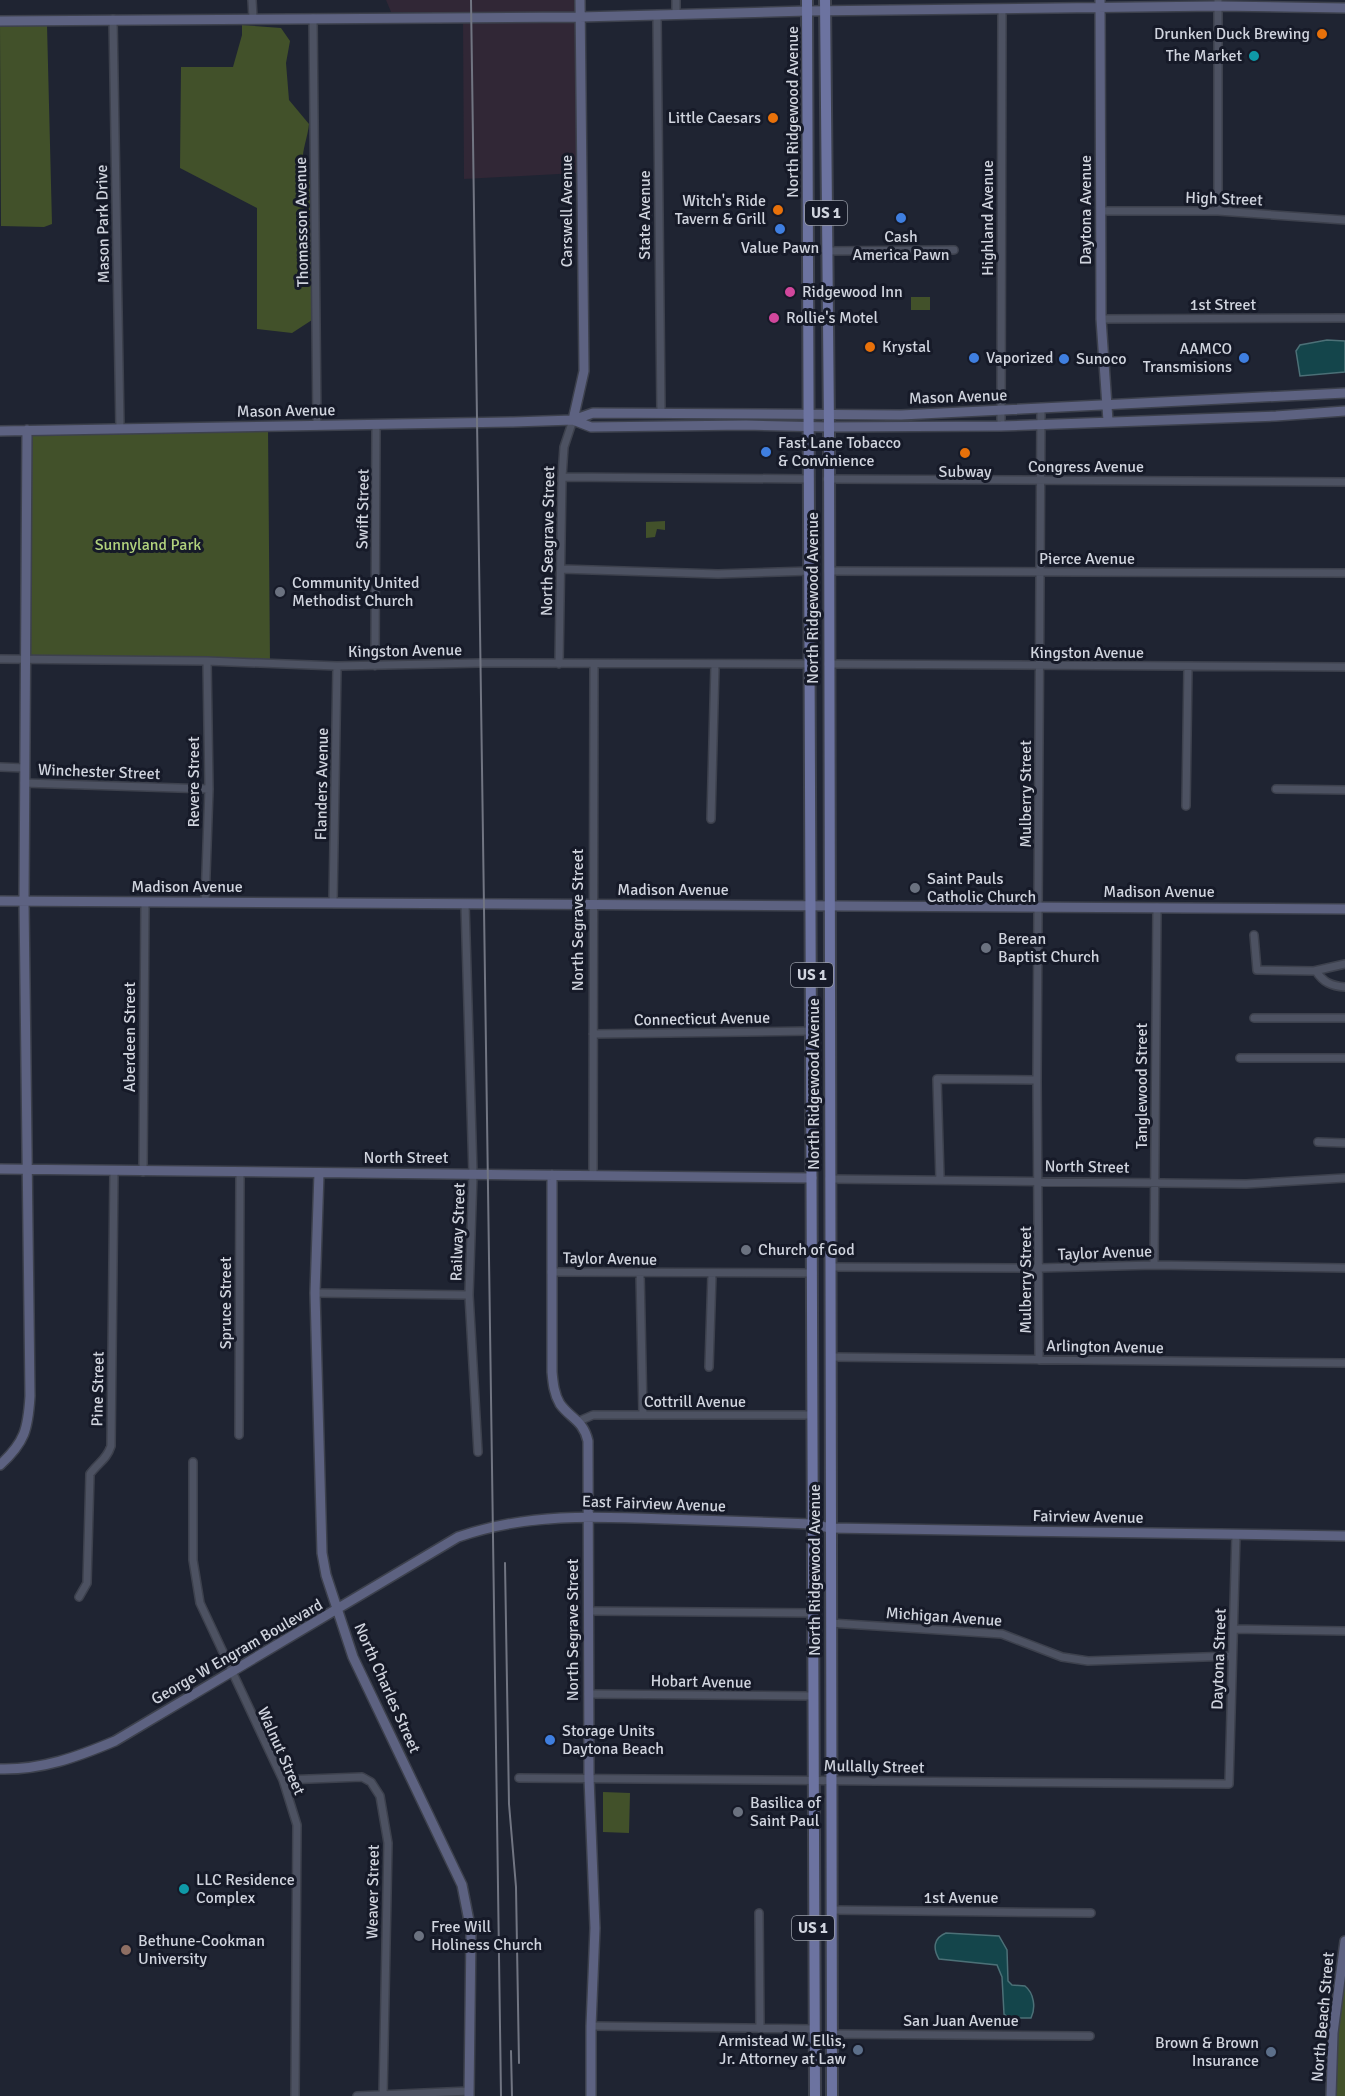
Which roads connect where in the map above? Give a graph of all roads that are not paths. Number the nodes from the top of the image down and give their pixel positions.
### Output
1 (252, 0) edge
2 (580, 0) edge
3 (676, 0) edge
4 (1218, 3) edge
5 (1100, 4) edge
6 (807, 5) edge
7 (825, 5) edge
8 (1345, 8) edge
9 (1002, 10) junction
10 (676, 15) junction
11 (657, 16) junction
12 (580, 17) junction
13 (253, 18) junction
14 (313, 18) junction
15 (113, 19) junction
16 (0, 21) edge
17 (1101, 211) junction
18 (1218, 211) junction
19 (1345, 220) edge
20 (826, 250) junction
21 (954, 250) dead end
22 (1345, 318) edge
23 (1101, 319) junction
24 (1345, 393) edge
25 (1107, 405) junction
26 (1041, 409) junction
27 (1000, 411) junction
28 (1345, 411) edge
29 (661, 413) junction
30 (810, 414) junction
31 (829, 415) junction
32 (573, 420) junction
33 (1108, 421) junction
34 (1040, 424) junction
35 (376, 425) junction
36 (317, 426) junction
37 (811, 426) junction
38 (1000, 426) junction
39 (829, 427) junction
40 (120, 429) junction
41 (0, 430) edge
42 (27, 430) junction
43 (562, 477) junction
44 (810, 479) junction
45 (828, 479) junction
46 (1039, 480) junction
47 (1345, 482) edge
48 (561, 570) junction
49 (811, 571) junction
50 (828, 571) junction
51 (1039, 572) junction
52 (1345, 573) edge
53 (0, 659) edge
54 (26, 659) junction
55 (207, 661) junction
56 (559, 664) junction
57 (811, 664) junction
58 (828, 664) junction
59 (594, 665) junction
60 (715, 665) junction
61 (337, 666) junction
62 (375, 666) junction
63 (1039, 666) junction
64 (1188, 667) junction
65 (1345, 667) edge
66 (0, 767) edge
67 (25, 768) junction
68 (24, 783) junction
69 (209, 789) junction
70 (1276, 789) dead end
71 (1345, 790) edge
72 (1186, 806) dead end
73 (711, 819) dead end
74 (0, 901) edge
75 (24, 901) junction
76 (205, 902) junction
77 (145, 903) junction
78 (333, 903) junction
79 (465, 904) junction
80 (593, 905) junction
81 (812, 906) junction
82 (828, 906) junction
83 (1040, 907) junction
84 (1156, 907) junction
85 (1345, 909) edge
86 (1254, 935) dead end
87 (1345, 964) edge
88 (1314, 971) junction
89 (1345, 987) edge
90 (1254, 1018) dead end
91 (1345, 1018) edge
92 (812, 1031) junction
93 (593, 1034) junction
94 (1240, 1058) dead end
95 (1345, 1058) edge
96 (1037, 1080) junction
97 (1318, 1142) dead end
98 (1345, 1143) edge
99 (0, 1169) edge
100 (27, 1169) junction
101 (114, 1171) junction
102 (143, 1172) junction
103 (240, 1172) junction
104 (319, 1173) junction
105 (473, 1174) junction
106 (552, 1175) junction
107 (593, 1176) junction
108 (812, 1178) junction
109 (1345, 1178) edge
110 (829, 1179) junction
111 (940, 1179) junction
112 (1040, 1181) junction
113 (1155, 1184) junction
114 (1154, 1265) junction
115 (830, 1267) junction
116 (1039, 1268) junction
117 (1345, 1268) edge
118 (551, 1272) junction
119 (640, 1273) junction
120 (813, 1273) junction
121 (712, 1274) junction
122 (315, 1293) junction
123 (470, 1295) junction
124 (813, 1337) junction
125 (830, 1356) junction
126 (1039, 1359) junction
127 (1345, 1363) edge
128 (709, 1367) dead end
129 (643, 1415) junction
130 (812, 1416) junction
131 (579, 1420) junction
132 (239, 1435) dead end
133 (478, 1452) dead end
134 (193, 1462) dead end
135 (0, 1465) edge
136 (588, 1516) junction
137 (812, 1524) junction
138 (830, 1528) junction
139 (478, 1530) joint
140 (1236, 1534) junction
141 (1345, 1536) edge
142 (79, 1597) dead end
143 (337, 1611) junction
144 (589, 1611) junction
145 (813, 1613) junction
146 (830, 1623) junction
147 (1234, 1629) junction
148 (1345, 1631) edge
149 (1232, 1656) junction
150 (232, 1671) junction
151 (588, 1694) junction
152 (813, 1696) junction
153 (0, 1769) edge
154 (519, 1778) dead end
155 (589, 1778) junction
156 (813, 1779) junction
157 (283, 1780) junction
158 (831, 1780) junction
159 (1229, 1784) joint
160 (831, 1910) junction
161 (759, 1913) dead end
162 (1091, 1913) dead end
163 (1345, 1941) edge
164 (591, 2026) junction
165 (760, 2029) junction
166 (814, 2030) junction
167 (831, 2034) junction
168 (1090, 2036) dead end
169 (469, 2093) edge
170 (383, 2095) edge
171 (295, 2096) edge
172 (357, 2096) edge
173 (591, 2096) edge
174 (815, 2096) edge
175 (832, 2096) edge
176 (1331, 2096) edge

1 - 13 street
2 - 12 street, Carswell Avenue
3 - 10 street
4 - 5 street
4 - 8 street
4 - 18 street
5 - 9 street
5 - 17 street, Daytona Avenue
6 - 7 street
6 - 10 street
6 - 30 main road, North Ridgewood Avenue / US 1
7 - 9 street
7 - 20 main road, North Ridgewood Avenue / US 1
9 - 27 street, Highland Avenue
10 - 11 street
11 - 12 street
11 - 29 street, State Avenue
12 - 14 street
12 - 32 street, Carswell Avenue
13 - 14 street
13 - 15 street
14 - 36 street, Thomasson Avenue
15 - 16 street
15 - 40 street, Mason Park Drive
17 - 18 street, High Street
17 - 23 street, Daytona Avenue
18 - 19 street, High Street
20 - 21 street
20 - 31 main road, North Ridgewood Avenue / US 1
22 - 23 street, 1st Street
23 - 25 street, Daytona Avenue
24 - 25 street, Mason Avenue
25 - 26 street, Mason Avenue
25 - 33 street, Daytona Avenue
26 - 27 street, Mason Avenue
26 - 34 street, Mulberry Street
27 - 31 street, Mason Avenue
27 - 38 street, Highland Avenue
28 - 33 street, Mason Avenue
29 - 30 street, Mason Avenue
29 - 32 street, Mason Avenue
30 - 31 street, Mason Avenue
30 - 37 main road, North Ridgewood Avenue / US 1
31 - 39 main road, North Ridgewood Avenue / US 1
32 - 35 street, Mason Avenue
32 - 37 street, Mason Avenue
32 - 43 street, North Seagrave Street
33 - 34 street, Mason Avenue
34 - 38 street, Mason Avenue
34 - 46 street, Mulberry Street
35 - 36 street, Mason Avenue
35 - 62 street, Swift Street
36 - 40 street, Mason Avenue
37 - 39 street, Mason Avenue
37 - 44 main road, North Ridgewood Avenue / US 1
38 - 39 street, Mason Avenue
39 - 45 main road, North Ridgewood Avenue / US 1
40 - 42 street, Mason Avenue
41 - 42 street, Mason Avenue
42 - 54 street
43 - 44 street
43 - 48 street, North Seagrave Street
44 - 49 main road, North Ridgewood Avenue / US 1
45 - 46 street, Congress Avenue
45 - 50 main road, North Ridgewood Avenue / US 1
46 - 47 street, Congress Avenue
46 - 51 street, Mulberry Street
48 - 49 street
48 - 56 street, North Seagrave Street
49 - 57 main road, North Ridgewood Avenue / US 1
50 - 51 street, Pierce Avenue
50 - 58 main road, North Ridgewood Avenue / US 1
51 - 52 street, Pierce Avenue
51 - 63 street, Mulberry Street
53 - 54 street, Kingston Avenue
54 - 55 street, Kingston Avenue
54 - 67 street
55 - 61 street, Kingston Avenue
55 - 69 street, Revere Street
56 - 59 street, Kingston Avenue
56 - 62 street, Kingston Avenue
57 - 60 street, Kingston Avenue
57 - 81 main road, North Ridgewood Avenue / US 1
58 - 63 street, Kingston Avenue
58 - 82 main road, North Ridgewood Avenue / US 1
59 - 60 street, Kingston Avenue
59 - 80 street, North Segrave Street
60 - 73 street
61 - 62 street, Kingston Avenue
61 - 78 street, Flanders Avenue
63 - 64 street, Kingston Avenue
63 - 83 street, Mulberry Street
64 - 65 street, Kingston Avenue
64 - 72 street
66 - 67 street, Winchester Street
67 - 68 street
68 - 69 street, Winchester Street
68 - 75 street
69 - 76 street, Revere Street
70 - 71 street
74 - 75 street, Madison Avenue
75 - 77 street, Madison Avenue
75 - 100 street
76 - 77 street, Madison Avenue
76 - 78 street, Madison Avenue
77 - 102 street, Aberdeen Street
78 - 79 street, Madison Avenue
79 - 80 street, Madison Avenue
79 - 105 street, Railway Street
80 - 81 street, Madison Avenue
80 - 93 street, North Segrave Street
81 - 82 street, Madison Avenue
81 - 92 main road, North Ridgewood Avenue / US 1
82 - 83 street, Madison Avenue
82 - 110 main road, North Ridgewood Avenue / US 1
83 - 84 street, Madison Avenue
83 - 96 street, Mulberry Street
84 - 85 street, Madison Avenue
84 - 113 street, Tanglewood Street
86 - 88 street
87 - 88 street
88 - 89 street
90 - 91 street
92 - 93 street, Connecticut Avenue
92 - 108 main road, North Ridgewood Avenue / US 1
93 - 107 street, North Segrave Street
94 - 95 street
96 - 111 street
96 - 112 street, Mulberry Street
97 - 98 street
99 - 100 street, North Street
100 - 101 street, North Street
100 - 135 street
101 - 102 street, North Street
101 - 142 street, Pine Street
102 - 103 street, North Street
103 - 104 street, North Street
103 - 132 street, Spruce Street
104 - 105 street, North Street
104 - 122 street, North Charles Street
105 - 106 street, North Street
105 - 123 street, Railway Street
106 - 107 street, North Street
106 - 118 street, North Segrave Street
107 - 108 street, North Street
108 - 120 main road, North Ridgewood Avenue / US 1
109 - 113 street, North Street
110 - 111 street, North Street
110 - 115 main road, North Ridgewood Avenue / US 1
111 - 112 street, North Street
112 - 113 street, North Street
112 - 116 street, Mulberry Street
113 - 114 street, Tanglewood Street
114 - 116 street, Taylor Avenue
114 - 117 street, Taylor Avenue
115 - 116 street, Taylor Avenue
115 - 125 main road, North Ridgewood Avenue / US 1
116 - 126 street, Mulberry Street
118 - 119 street, Taylor Avenue
118 - 131 street, North Segrave Street
119 - 121 street, Taylor Avenue
119 - 129 street
120 - 121 street, Taylor Avenue
120 - 124 main road, North Ridgewood Avenue / US 1
121 - 128 street
122 - 123 street
122 - 143 street, North Charles Street
123 - 133 street, Railway Street
124 - 125 main road
124 - 130 main road, North Ridgewood Avenue / US 1
125 - 126 street, Arlington Avenue
125 - 138 main road, North Ridgewood Avenue / US 1
126 - 127 street, Arlington Avenue
129 - 130 street, Cottrill Avenue
129 - 131 street, Cottrill Avenue
130 - 137 main road, North Ridgewood Avenue / US 1
131 - 136 street, North Segrave Street
134 - 150 street, Walnut Street
136 - 137 street, East Fairview Avenue
136 - 139 street, East Fairview Avenue
136 - 144 street, North Segrave Street
137 - 138 street, East Fairview Avenue
137 - 145 main road, North Ridgewood Avenue / US 1
138 - 140 street, Fairview Avenue
138 - 146 main road, North Ridgewood Avenue / US 1
139 - 143 street, George W Engram Boulevard
140 - 141 street, Fairview Avenue
140 - 147 street, Daytona Street
143 - 150 street, George W Engram Boulevard
143 - 169 street, North Charles Street
144 - 145 street
144 - 151 street, North Segrave Street
145 - 152 main road, North Ridgewood Avenue / US 1
146 - 149 street, Michigan Avenue
146 - 158 main road, North Ridgewood Avenue / US 1
147 - 148 street
147 - 149 street, Daytona Street
149 - 159 street, Daytona Street
150 - 153 street, George W Engram Boulevard
150 - 157 street, Walnut Street
151 - 152 street, Hobart Avenue
151 - 155 street, North Segrave Street
152 - 156 main road, North Ridgewood Avenue / US 1
154 - 155 street, Mullally Street
155 - 156 street, Mullally Street
155 - 164 street, North Segrave Street
156 - 158 street, Mullally Street
156 - 166 main road, North Ridgewood Avenue / US 1
157 - 170 street, Weaver Street
157 - 171 street, Walnut Street
158 - 159 street, Mullally Street
158 - 160 main road, North Ridgewood Avenue / US 1
160 - 162 street, 1st Avenue
160 - 167 main road, North Ridgewood Avenue / US 1
161 - 165 street
163 - 176 street, North Beach Street
164 - 165 street
164 - 173 street, North Segrave Street
165 - 166 street
166 - 174 main road, North Ridgewood Avenue / US 1
167 - 168 street, San Juan Avenue
167 - 175 main road, North Ridgewood Avenue / US 1
169 - 170 street
170 - 172 street

